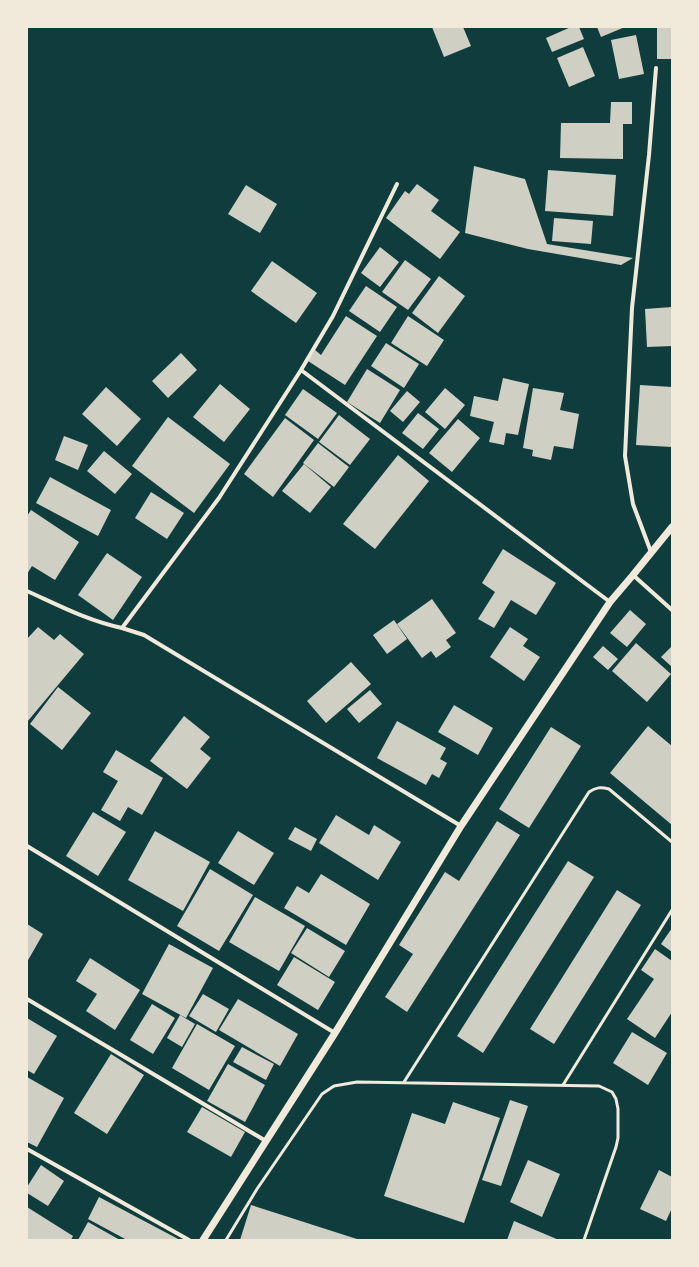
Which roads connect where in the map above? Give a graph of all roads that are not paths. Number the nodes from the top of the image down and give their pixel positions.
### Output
1 (656, 68) dead end
2 (397, 184) dead end
3 (301, 370) junction
4 (672, 526) edge
5 (651, 552) junction
6 (633, 576) junction
7 (27, 591) edge
8 (610, 602) junction
9 (672, 610) edge
10 (122, 628) junction
11 (461, 826) junction
12 (672, 842) edge
13 (27, 846) edge
14 (672, 910) edge
15 (27, 999) edge
16 (335, 1033) junction
17 (404, 1082) junction
18 (563, 1085) junction
19 (266, 1141) junction
20 (27, 1149) edge
21 (189, 1240) edge
22 (203, 1240) edge
23 (226, 1240) edge
24 (584, 1240) edge

1 - 5 street
2 - 3 street
3 - 8 street
3 - 10 street
4 - 5 street
5 - 6 street
6 - 8 street
6 - 9 street
7 - 10 street
8 - 11 street
10 - 11 street
11 - 16 street
12 - 17 lane
13 - 16 street
14 - 18 lane
15 - 19 street
16 - 19 street
17 - 18 lane
17 - 23 lane
18 - 24 lane
19 - 22 street
20 - 21 street

